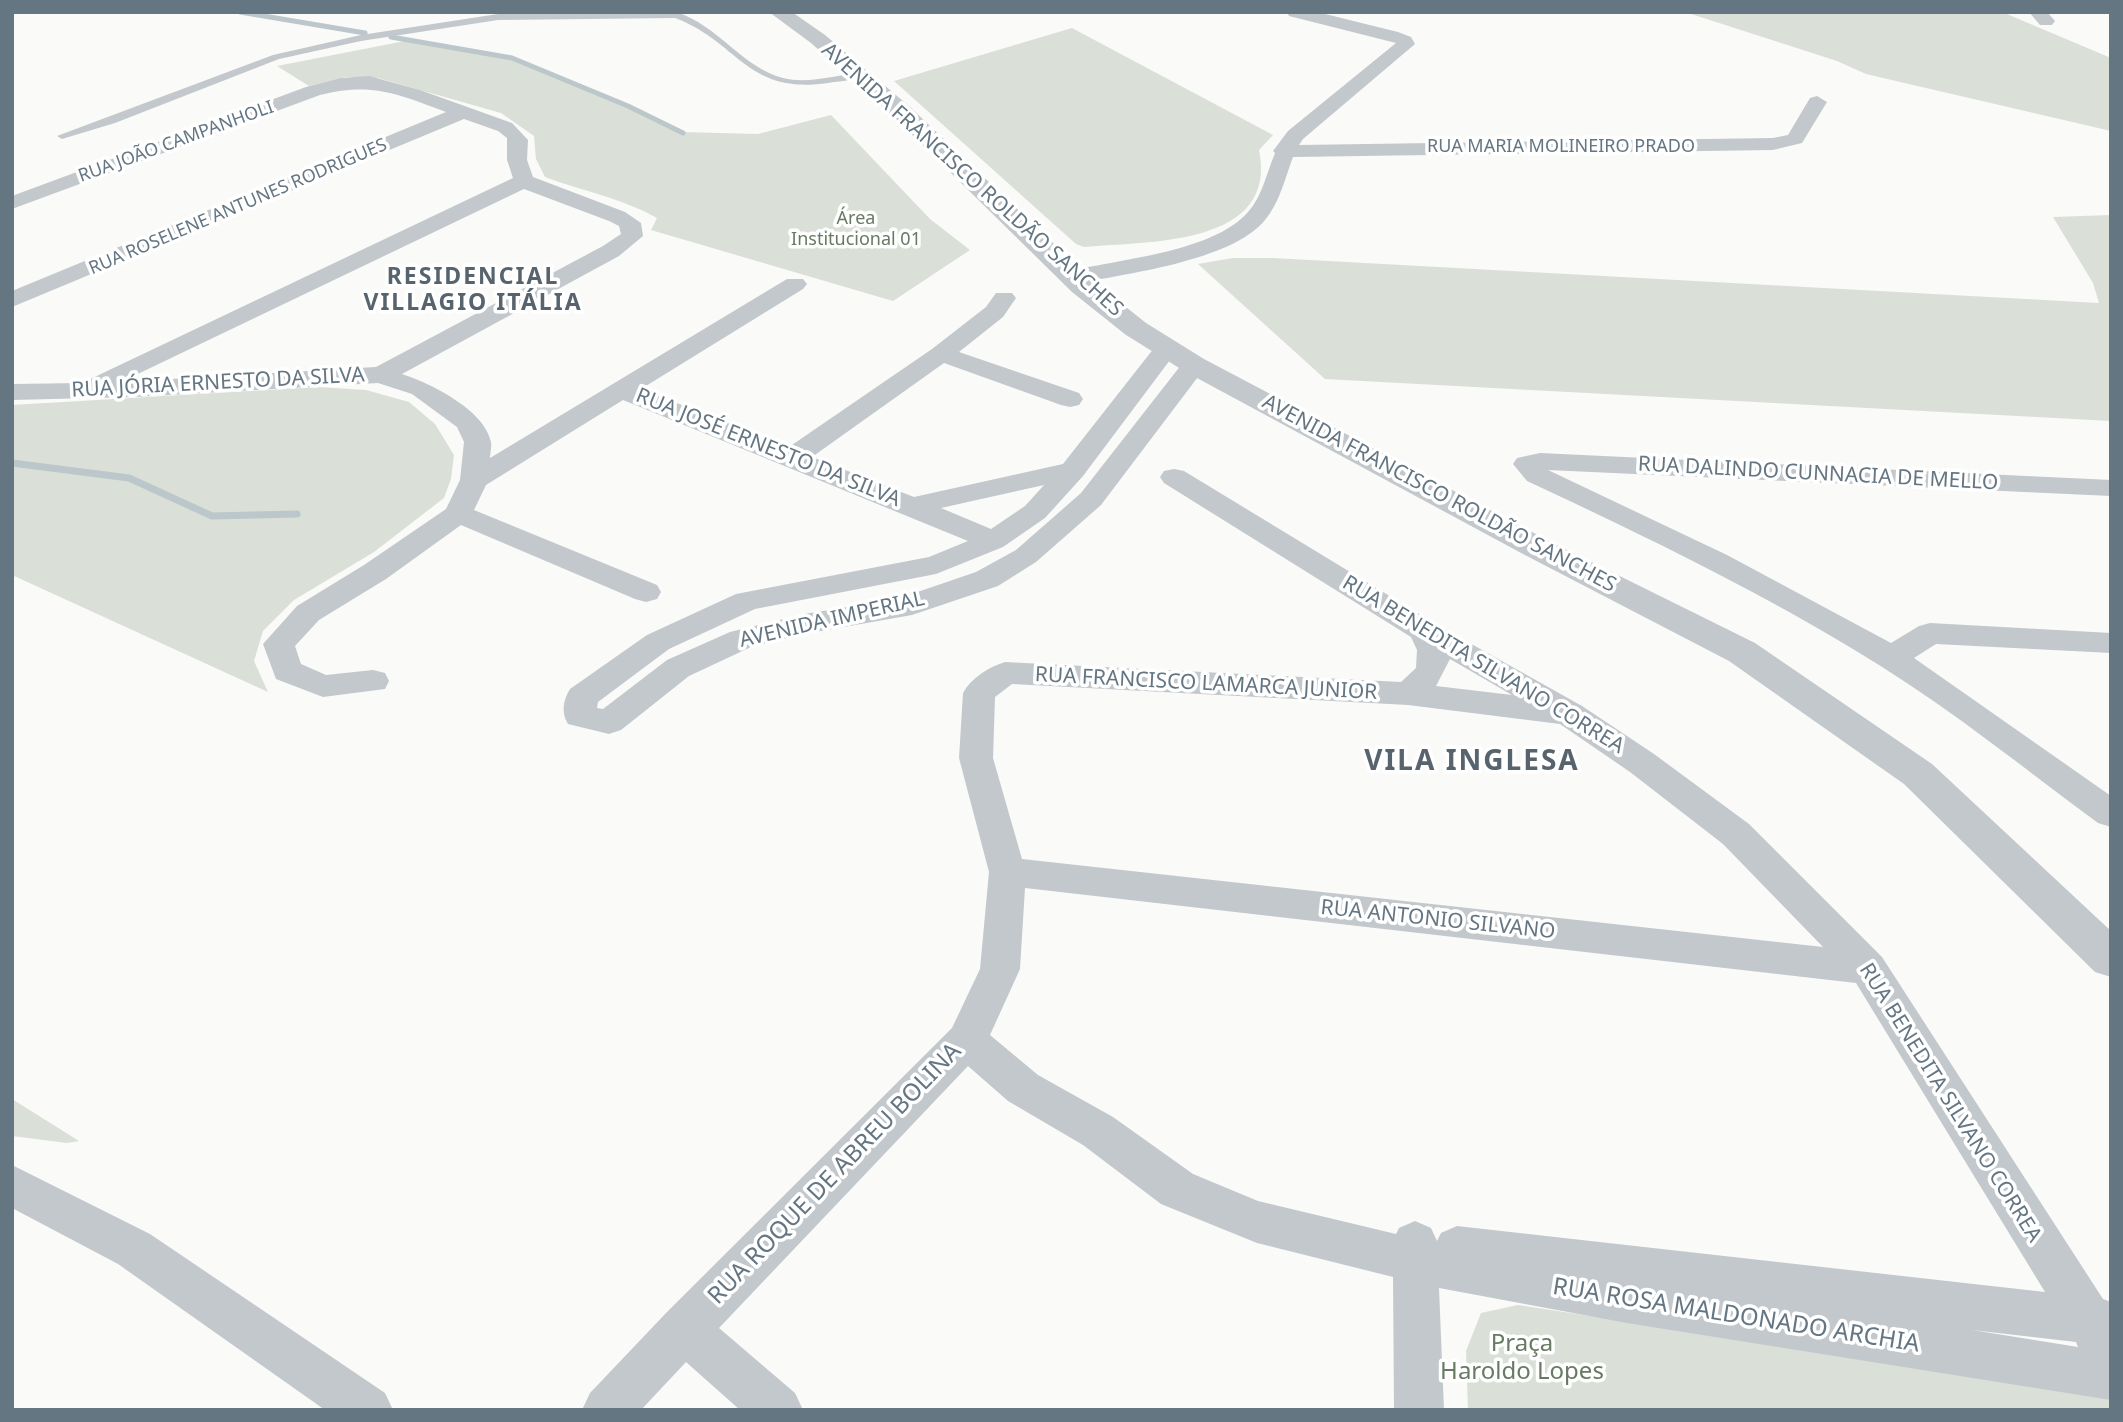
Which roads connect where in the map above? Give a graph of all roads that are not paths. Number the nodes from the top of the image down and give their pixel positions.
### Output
1 (779, 12) edge
2 (1295, 12) edge
3 (859, 75) junction
4 (1816, 102) dead end
5 (463, 112) junction
6 (62, 136) dead end
7 (1283, 151) junction
8 (524, 181) junction
9 (12, 203) edge
10 (1074, 277) junction
11 (795, 284) dead end
12 (1004, 298) dead end
13 (12, 300) edge
14 (1167, 348) junction
15 (941, 354) junction
16 (1194, 365) junction
17 (380, 375) junction
18 (80, 391) junction
19 (623, 391) junction
20 (12, 392) edge
21 (1070, 400) dead end
22 (546, 436) junction
23 (478, 442) junction
24 (792, 458) junction
25 (1640, 466) junction
26 (1073, 470) junction
27 (1174, 477) dead end
28 (474, 480) junction
29 (2111, 488) edge
30 (912, 506) junction
31 (457, 514) junction
32 (1640, 524) junction
33 (993, 541) junction
34 (936, 565) junction
35 (646, 592) dead end
36 (747, 601) junction
37 (804, 624) junction
38 (1423, 630) junction
39 (2111, 643) edge
40 (1892, 657) junction
41 (1005, 673) joint
42 (373, 681) dead end
43 (1408, 694) junction
44 (1570, 714) junction
45 (2111, 814) edge
46 (1007, 873) junction
47 (2111, 959) edge
48 (1868, 968) junction
49 (967, 1040) junction
50 (12, 1185) edge
51 (1415, 1252) junction
52 (684, 1329) junction
53 (2103, 1333) edge
54 (2111, 1376) edge
55 (368, 1410) edge
56 (607, 1410) edge
57 (778, 1410) edge
58 (1419, 1410) edge

1 - 3 street, AVENIDA FRANCISCO ROLDÃO SANCHES
2 - 7 street
3 - 6 lane
3 - 10 street, AVENIDA FRANCISCO ROLDÃO SANCHES
4 - 7 street, RUA MARIA MOLINEIRO PRADO
5 - 8 street, RUA JOÃO CAMPANHOLI
5 - 9 street, RUA JOÃO CAMPANHOLI
5 - 13 street, RUA ROSELENE ANTUNES RODRIGUES
7 - 10 street
8 - 17 street
8 - 18 street
10 - 14 street, AVENIDA FRANCISCO ROLDÃO SANCHES
11 - 19 street
12 - 15 street
14 - 16 street, AVENIDA FRANCISCO ROLDÃO SANCHES
14 - 26 street, AVENIDA IMPERIAL
15 - 21 street
15 - 24 street
16 - 37 street, AVENIDA IMPERIAL
16 - 47 street, AVENIDA FRANCISCO ROLDÃO SANCHES
17 - 18 street, RUA JÓRIA ERNESTO DA SILVA
17 - 23 street, RUA JÓRIA ERNESTO DA SILVA
18 - 20 street, RUA JÓRIA ERNESTO DA SILVA
19 - 22 street
19 - 24 street, RUA JOSÉ ERNESTO DA SILVA
22 - 23 street
22 - 28 street
23 - 28 street
24 - 30 street, RUA JOSÉ ERNESTO DA SILVA
25 - 29 street, RUA DALINDO CUNNACIA DE MELLO
25 - 32 street
25 - 32 street, RUA DALINDO CUNNACIA DE MELLO
26 - 30 street, RUA JOSÉ ERNESTO DA SILVA
26 - 33 street, AVENIDA IMPERIAL
27 - 38 street, RUA BENEDITA SILVANO CORREA
28 - 31 street
30 - 33 street, RUA JOSÉ ERNESTO DA SILVA
30 - 34 street, RUA JOSÉ ERNESTO DA SILVA
31 - 35 street
31 - 42 street
32 - 40 street
33 - 34 street, AVENIDA IMPERIAL
34 - 36 street, AVENIDA IMPERIAL
36 - 37 street
36 - 37 street, AVENIDA IMPERIAL
38 - 43 street, RUA FRANCISCO LAMARCA JUNIOR
38 - 44 street, RUA BENEDITA SILVANO CORREA
39 - 40 street
40 - 45 street
41 - 43 street, RUA FRANCISCO LAMARCA JUNIOR
41 - 46 street, RUA ROQUE DE ABREU BOLINA
43 - 44 street, RUA FRANCISCO LAMARCA JUNIOR
44 - 48 street, RUA BENEDITA SILVANO CORREA
46 - 48 street, RUA ANTONIO SILVANO
46 - 49 street, RUA ROQUE DE ABREU BOLINA
48 - 53 street, RUA BENEDITA SILVANO CORREA
49 - 51 street, RUA ROSA MALDONADO ARCHIA
49 - 52 street, RUA ROQUE DE ABREU BOLINA
50 - 55 street
51 - 53 street, RUA ROSA MALDONADO ARCHIA
51 - 54 street, RUA ROSA MALDONADO ARCHIA
51 - 58 street
52 - 56 street, RUA ROQUE DE ABREU BOLINA
52 - 57 street

